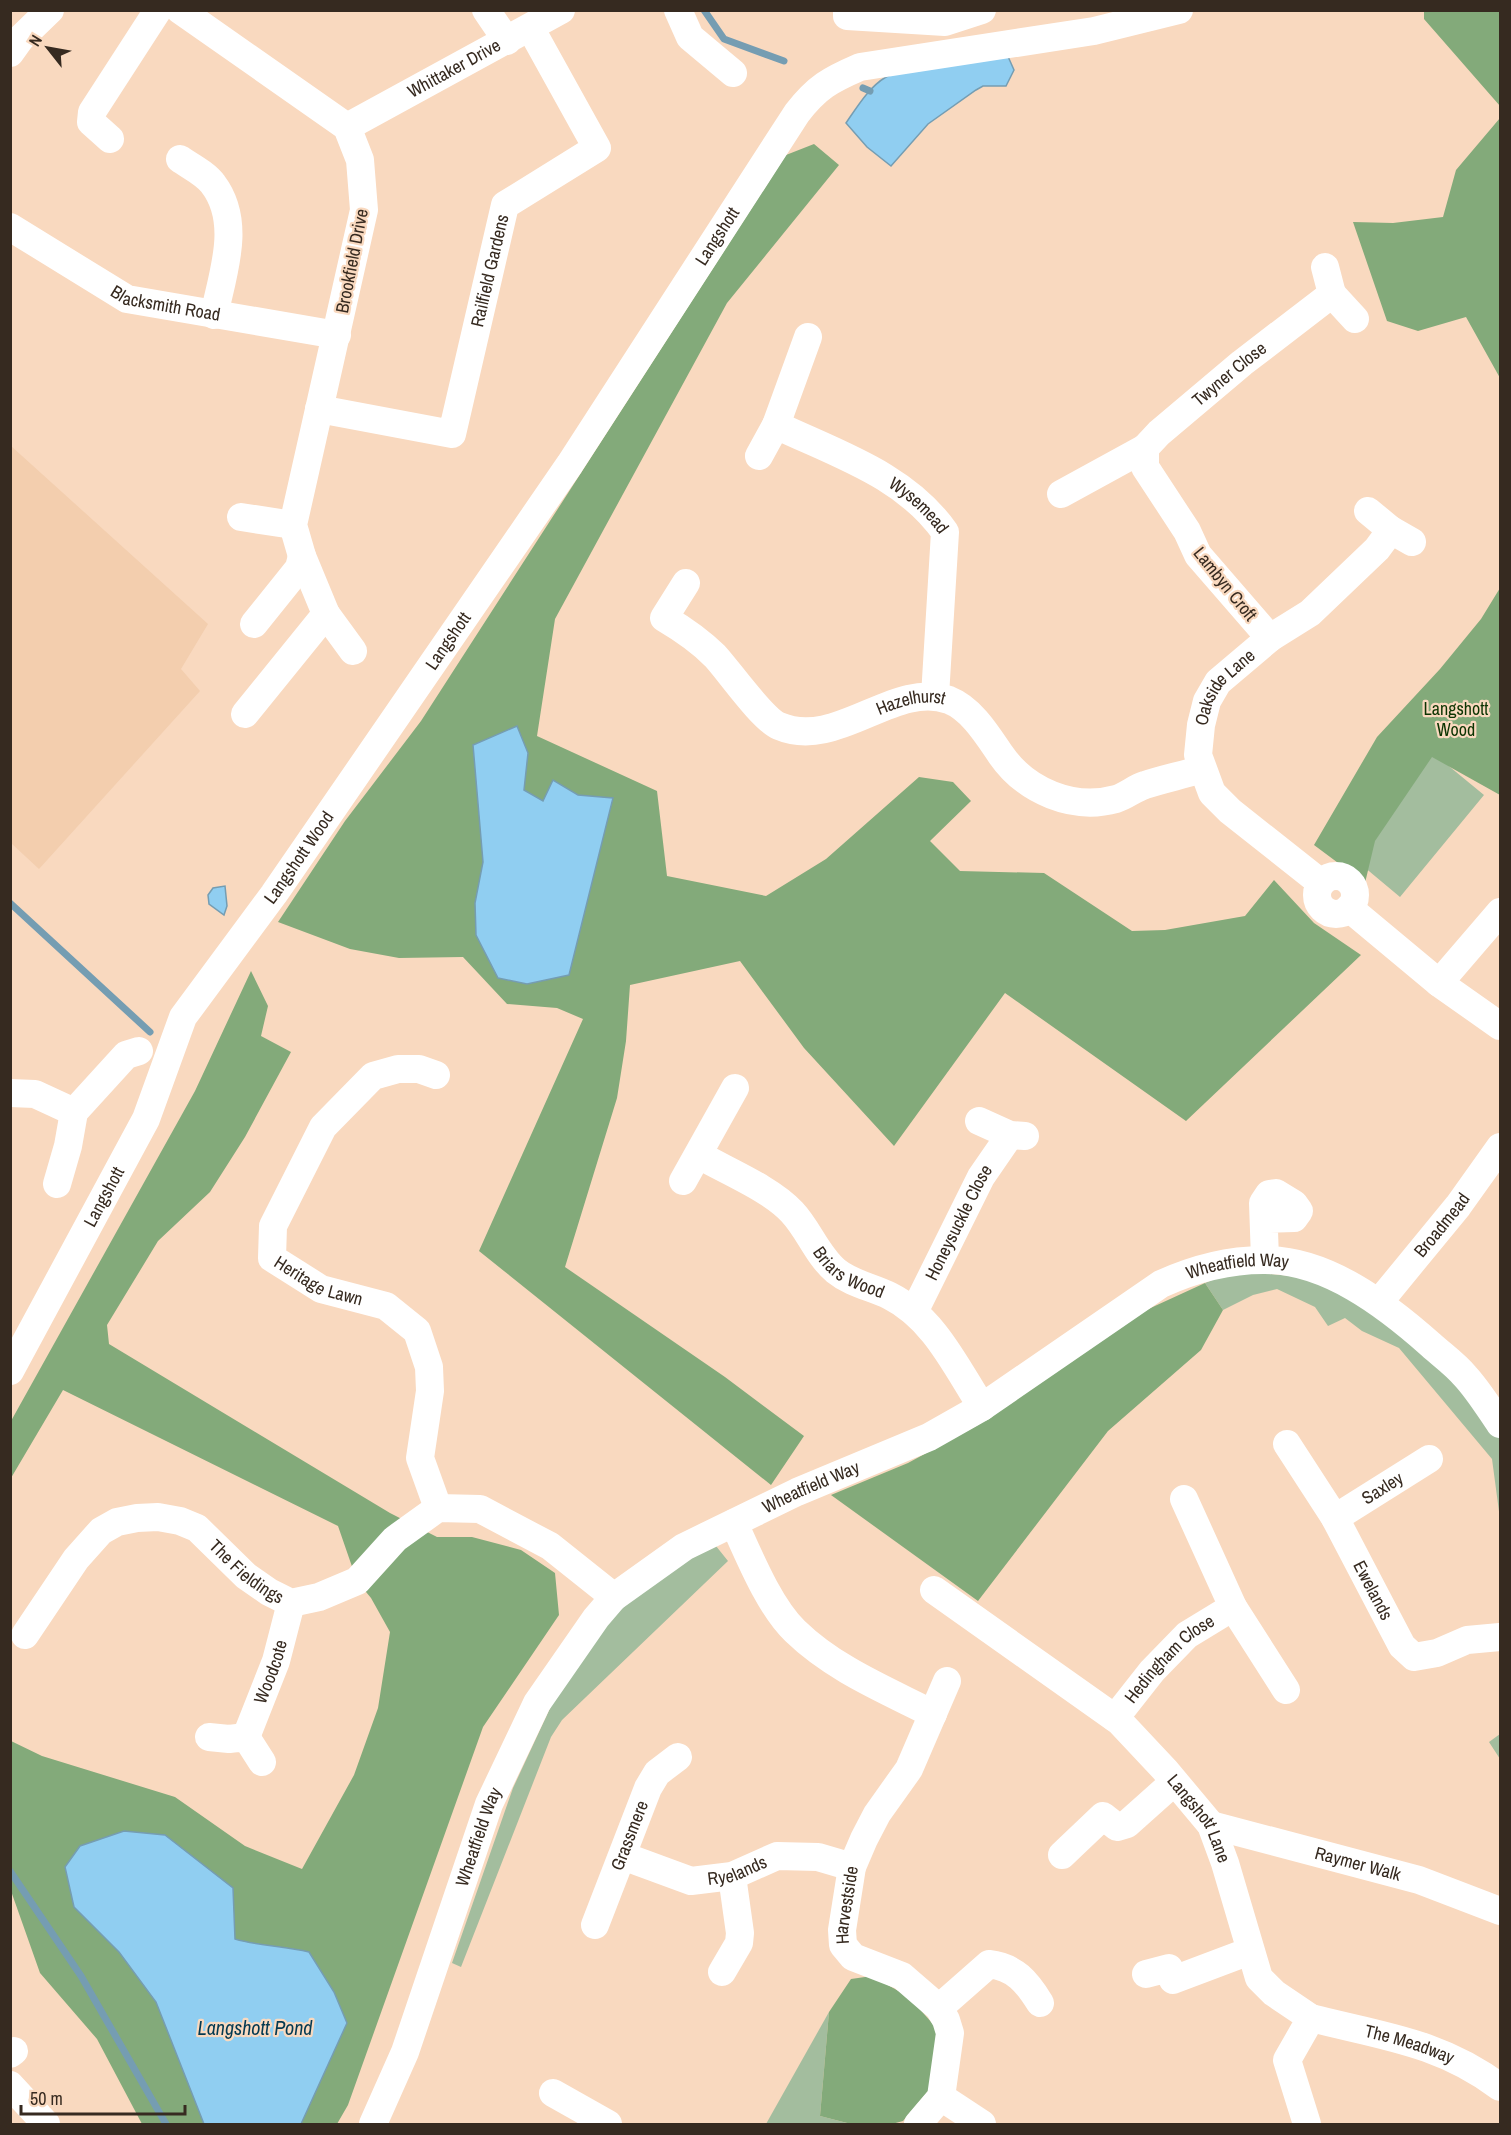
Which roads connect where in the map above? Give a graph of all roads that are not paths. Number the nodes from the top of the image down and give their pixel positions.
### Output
1 (50, 10) edge
2 (158, 10) edge
3 (180, 10) edge
4 (486, 10) edge
5 (561, 10) edge
6 (678, 10) edge
7 (847, 10) edge
8 (982, 10) edge
9 (1179, 10) edge
10 (212, 19) edge
11 (519, 35) junction
12 (10, 53) edge
13 (734, 74) dead end
14 (347, 127) junction
15 (110, 139) dead end
16 (180, 159) dead end
17 (10, 227) edge
18 (1325, 267) dead end
19 (1332, 294) junction
20 (214, 315) junction
21 (1355, 319) dead end
22 (337, 335) junction
23 (808, 337) dead end
24 (319, 409) junction
25 (776, 425) junction
26 (759, 456) dead end
27 (1145, 458) junction
28 (1061, 494) dead end
29 (1368, 511) dead end
30 (241, 517) dead end
31 (293, 525) junction
32 (302, 556) junction
33 (686, 583) dead end
34 (326, 614) junction
35 (254, 624) dead end
36 (1270, 638) junction
37 (353, 651) dead end
38 (411, 695) joint
39 (935, 696) junction
40 (245, 714) dead end
41 (1202, 769) junction
42 (1500, 912) edge
43 (1440, 983) junction
44 (183, 1017) joint
45 (1500, 1026) edge
46 (139, 1051) dead end
47 (436, 1075) dead end
48 (735, 1088) dead end
49 (10, 1093) edge
50 (74, 1112) junction
51 (979, 1121) dead end
52 (1500, 1148) edge
53 (699, 1155) junction
54 (683, 1181) dead end
55 (57, 1184) dead end
56 (1264, 1219) dead end
57 (1265, 1259) junction
58 (1380, 1301) junction
59 (914, 1312) junction
60 (10, 1371) edge
61 (982, 1407) junction
62 (1500, 1424) edge
63 (1287, 1444) dead end
64 (1429, 1459) dead end
65 (1184, 1499) dead end
66 (438, 1508) junction
67 (1335, 1518) junction
68 (734, 1523) junction
69 (934, 1590) dead end
70 (614, 1597) junction
71 (291, 1603) junction
72 (1233, 1607) junction
73 (25, 1635) dead end
74 (1500, 1637) edge
75 (947, 1682) dead end
76 (1286, 1690) dead end
77 (933, 1714) junction
78 (1115, 1718) junction
79 (209, 1737) dead end
80 (246, 1737) junction
81 (678, 1757) dead end
82 (262, 1762) dead end
83 (1174, 1782) junction
84 (1210, 1825) junction
85 (1062, 1855) dead end
86 (624, 1856) junction
87 (852, 1867) junction
88 (732, 1876) junction
89 (1500, 1911) edge
90 (595, 1925) dead end
91 (1250, 1952) junction
92 (722, 1972) dead end
93 (1146, 1974) dead end
94 (1040, 2003) dead end
95 (939, 2008) junction
96 (1311, 2018) junction
97 (10, 2085) edge
98 (1500, 2087) edge
99 (553, 2093) dead end
100 (941, 2097) junction
101 (601, 2123) edge
102 (46, 2124) edge
103 (373, 2124) edge
104 (918, 2124) edge
105 (982, 2124) edge
106 (1307, 2124) edge

1 - 12 street
2 - 15 street
3 - 10 street
4 - 11 street
5 - 11 street, Whittaker Drive
6 - 13 street
7 - 8 street
9 - 38 street, Langshott
10 - 14 street
11 - 14 street, Whittaker Drive
11 - 24 street, Railfield Gardens
14 - 22 street, Brookfield Drive
16 - 20 street
17 - 20 street, Blacksmith Road
18 - 19 street
19 - 21 street
19 - 27 street, Twyner Close
20 - 22 street, Blacksmith Road
22 - 24 street, Brookfield Drive
23 - 25 street
24 - 31 street, Brookfield Drive
25 - 26 street
25 - 39 street, Wysemead
27 - 28 street, Twyner Close
27 - 36 street, Lambyn Croft
29 - 36 street, Oakside Lane
30 - 31 street
31 - 32 street
32 - 34 street
32 - 35 street
33 - 39 street, Hazelhurst
34 - 37 street
34 - 40 street
36 - 41 street, Oakside Lane
38 - 44 street, Langshott Wood
39 - 41 street, Hazelhurst
41 - 43 street, Oakside Lane
42 - 43 street
43 - 45 street
44 - 60 street, Langshott
46 - 50 street
47 - 66 street, Heritage Lawn
48 - 53 street
49 - 50 street
50 - 55 street
51 - 59 street, Honeysuckle Close
52 - 58 street, Broadmead
53 - 54 street
53 - 59 street, Briars Wood
56 - 57 street
57 - 58 street, Wheatfield Way
57 - 61 street, Wheatfield Way
58 - 62 street, Wheatfield Way
59 - 61 street, Briars Wood
61 - 68 street, Wheatfield Way
63 - 67 street, Ewelands
64 - 67 street, Saxley
65 - 72 street, Hedingham Close
66 - 70 street
66 - 71 street, The Fieldings
67 - 74 street, Ewelands
68 - 70 street, Wheatfield Way
68 - 77 street
69 - 78 street, Langshott Lane
70 - 103 street, Wheatfield Way
71 - 73 street, The Fieldings
71 - 80 street, Woodcote
72 - 76 street, Hedingham Close
72 - 78 street, Hedingham Close
75 - 77 street, Harvestside
77 - 87 street, Harvestside
78 - 83 street, Langshott Lane
79 - 80 street
80 - 82 street
81 - 86 street, Grassmere
83 - 84 street, Langshott Lane
83 - 85 street
84 - 89 street, Raymer Walk
84 - 91 street, Langshott Lane
86 - 88 street, Ryelands
86 - 90 street, Grassmere
87 - 88 street, Ryelands
87 - 95 street, Harvestside
88 - 92 street
91 - 93 street
91 - 96 street, Langshott Lane
94 - 95 street
95 - 100 street, Harvestside
96 - 98 street, The Meadway
96 - 106 street
97 - 102 street
99 - 101 street
100 - 104 street
100 - 105 street

